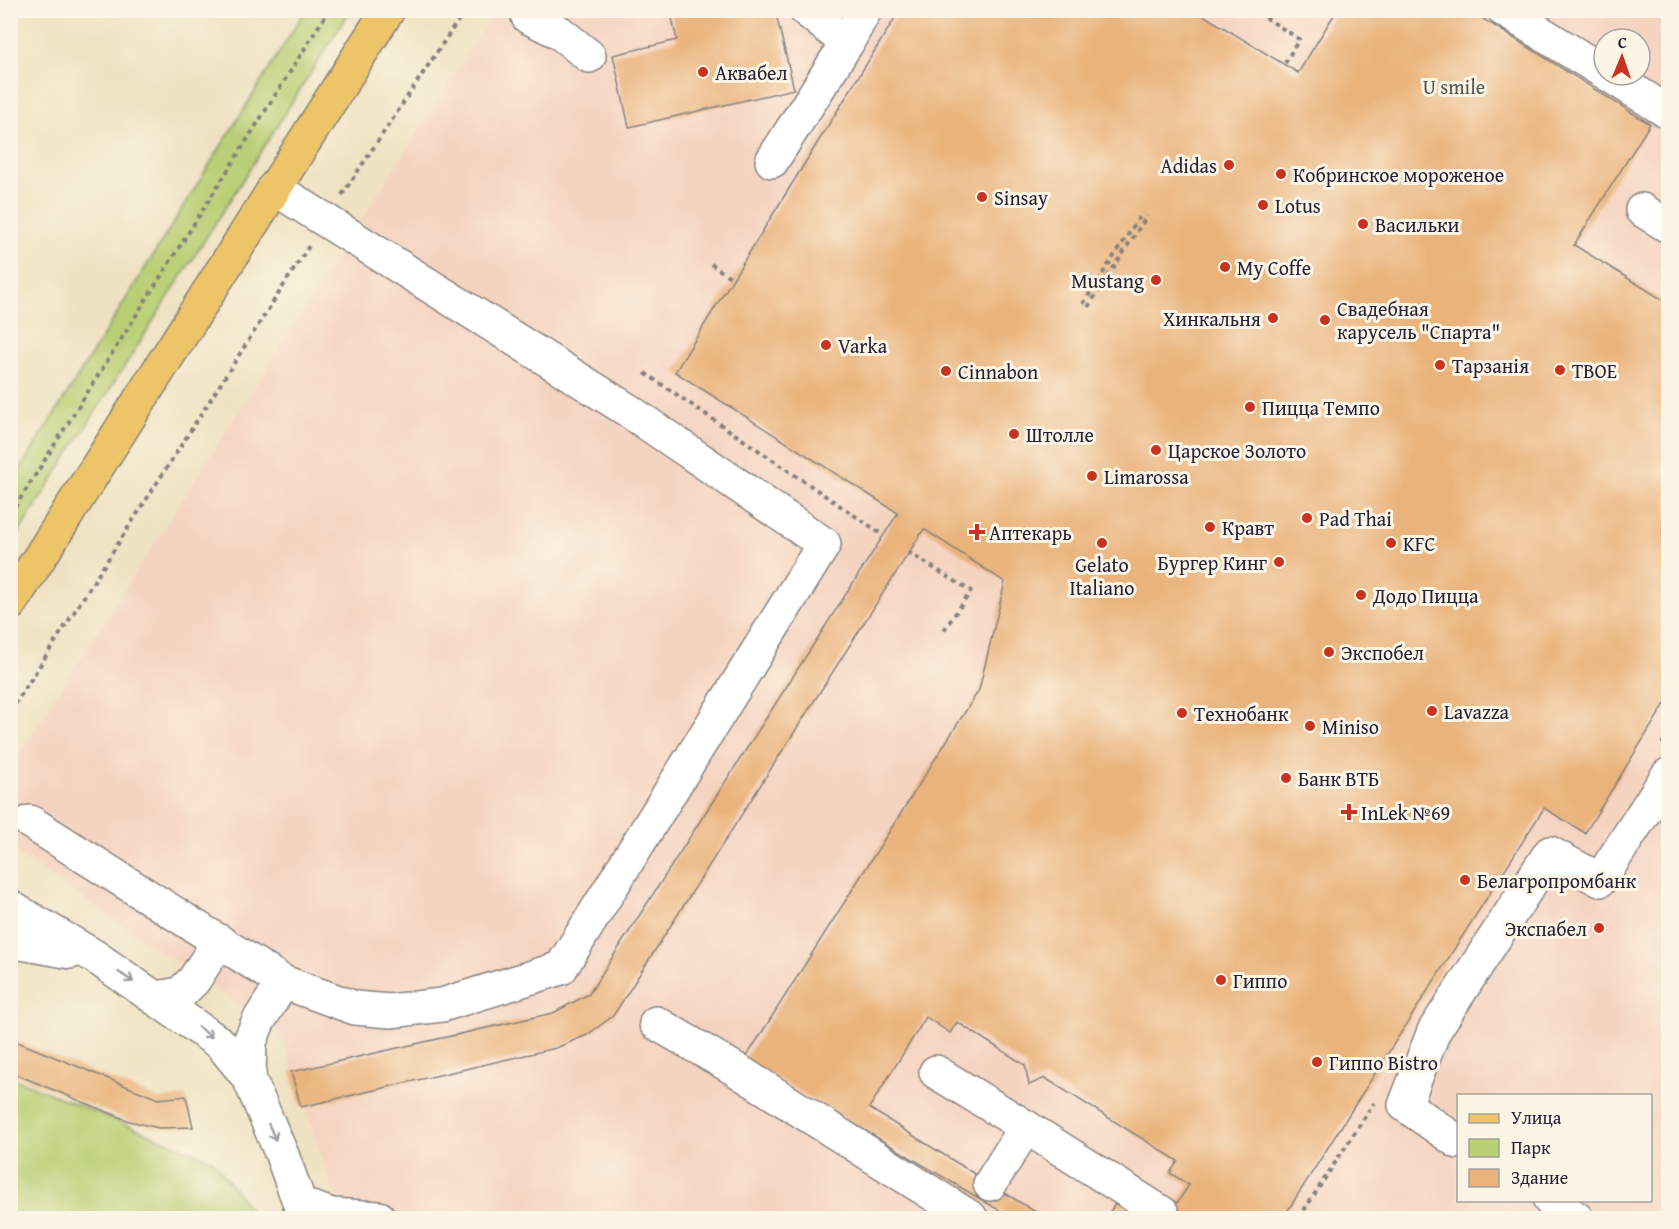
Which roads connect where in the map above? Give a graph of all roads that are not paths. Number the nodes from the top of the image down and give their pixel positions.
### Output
1 (388, 10) edge
2 (806, 10) edge
3 (865, 10) edge
4 (1504, 10) edge
5 (528, 17) dead end
6 (565, 21) edge
7 (847, 43) junction
8 (589, 56) dead end
9 (1592, 65) edge
10 (1628, 87) edge
11 (1668, 112) edge
12 (772, 161) dead end
13 (274, 188) junction
14 (10, 604) edge
15 (1668, 775) edge
16 (30, 822) dead end
17 (10, 907) edge
18 (10, 941) edge
19 (219, 941) junction
20 (94, 956) junction
21 (284, 982) junction
22 (157, 998) junction
23 (656, 1023) dead end
24 (936, 1072) dead end
25 (249, 1078) junction
26 (1026, 1128) junction
27 (1457, 1141) edge
28 (1553, 1202) edge
29 (975, 1209) edge
30 (304, 1211) edge
31 (1162, 1213) dead end
32 (377, 1218) edge
33 (1576, 1218) edge

1 - 13 main road
2 - 7 lane
3 - 7 lane
4 - 9 lane
5 - 6 lane
6 - 8 lane
7 - 12 lane
10 - 11 lane
13 - 14 main road
13 - 21 lane
15 - 27 lane
16 - 19 lane
17 - 20 lane
18 - 20 lane
19 - 21 lane
19 - 22 lane
20 -> 22 lane
21 - 25 lane
22 -> 25 lane
23 - 29 lane
24 - 26 lane
25 -> 30 lane
26 - 29 lane
26 - 31 lane
28 - 33 lane
30 - 32 lane

